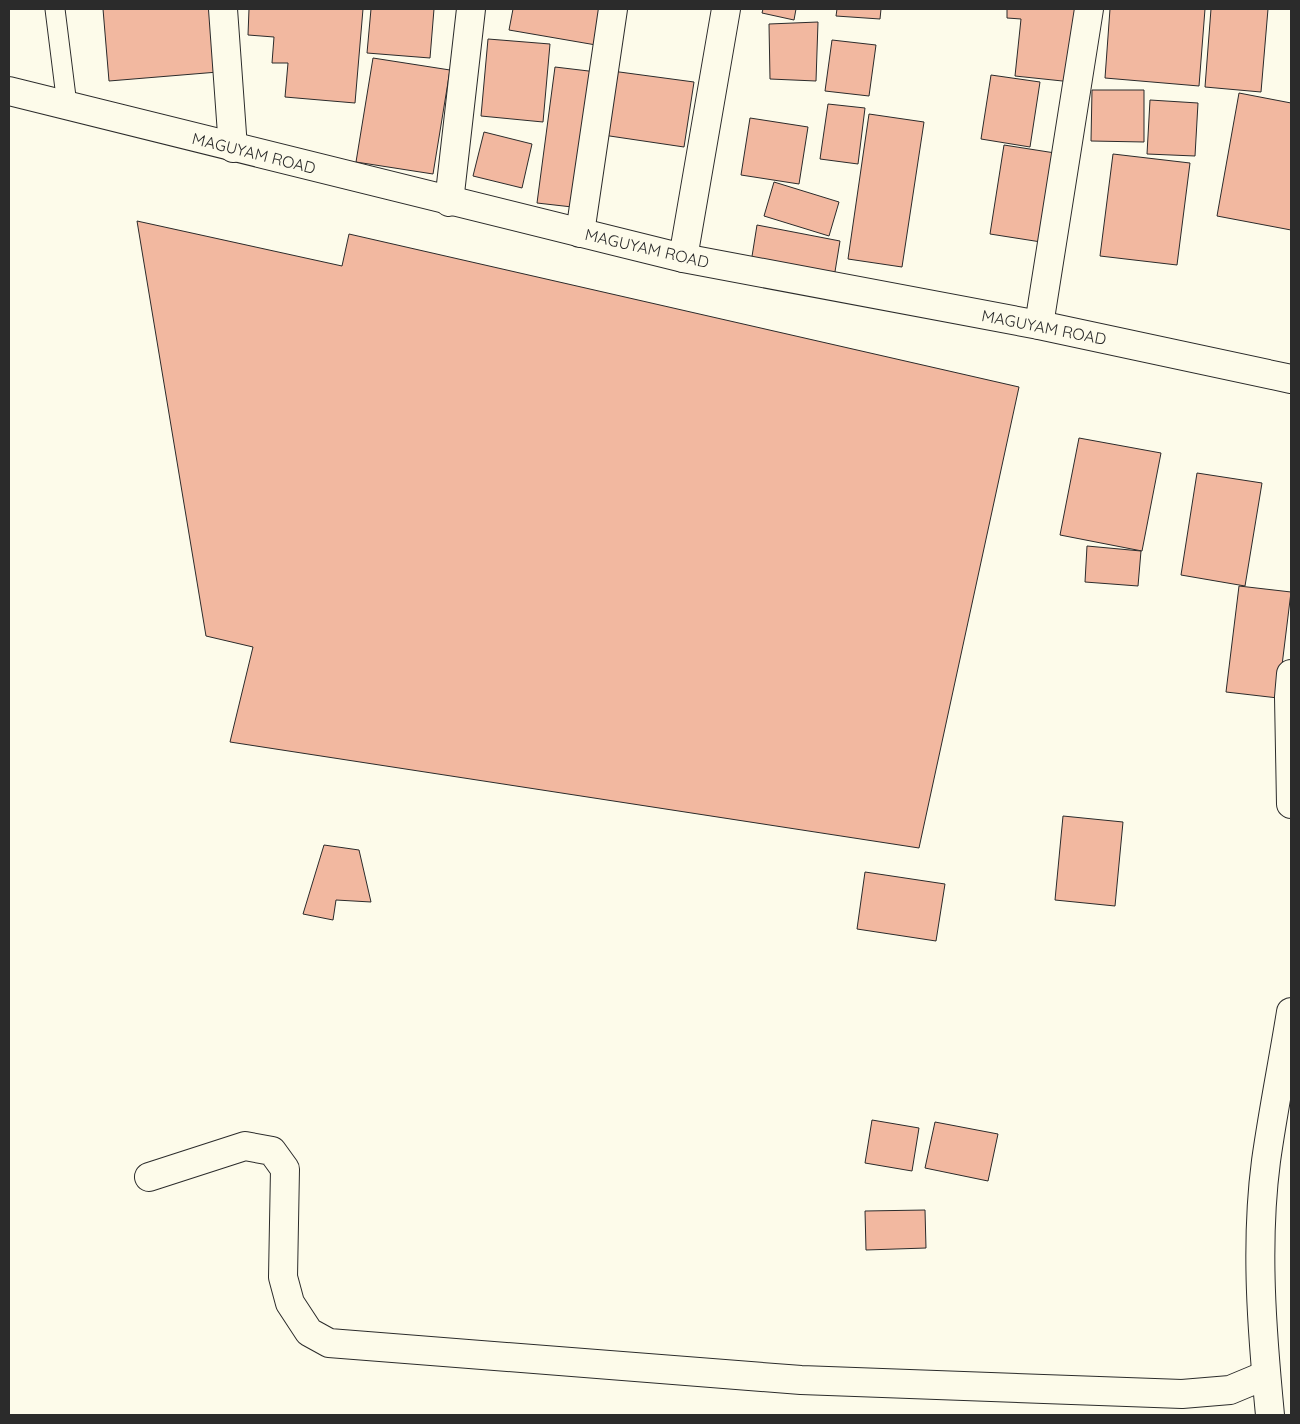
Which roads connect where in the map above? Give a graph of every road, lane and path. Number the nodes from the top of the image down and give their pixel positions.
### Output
1 (55, 9) edge
2 (222, 9) edge
3 (471, 9) edge
4 (613, 9) edge
5 (726, 9) edge
6 (1089, 9) edge
7 (9, 91) edge
8 (67, 105) junction
9 (233, 148) junction
10 (449, 202) junction
11 (580, 233) junction
12 (682, 258) junction
13 (1039, 325) junction
14 (1291, 380) edge
15 (1291, 674) edge
16 (1291, 804) edge
17 (1291, 1012) edge
18 (149, 1177) dead end
19 (1266, 1375) junction
20 (1270, 1415) edge

1 - 8 lane
2 - 9 street
3 - 10 street
4 - 11 street
5 - 12 street
6 - 13 street
7 - 8 street, MAGUYAM ROAD
8 - 9 street, MAGUYAM ROAD
9 - 10 street, MAGUYAM ROAD
10 - 11 street, MAGUYAM ROAD
11 - 12 street, MAGUYAM ROAD
12 - 13 street, MAGUYAM ROAD
13 - 14 street, MAGUYAM ROAD
15 - 16 street
17 - 19 street
18 - 19 street
19 - 20 street

